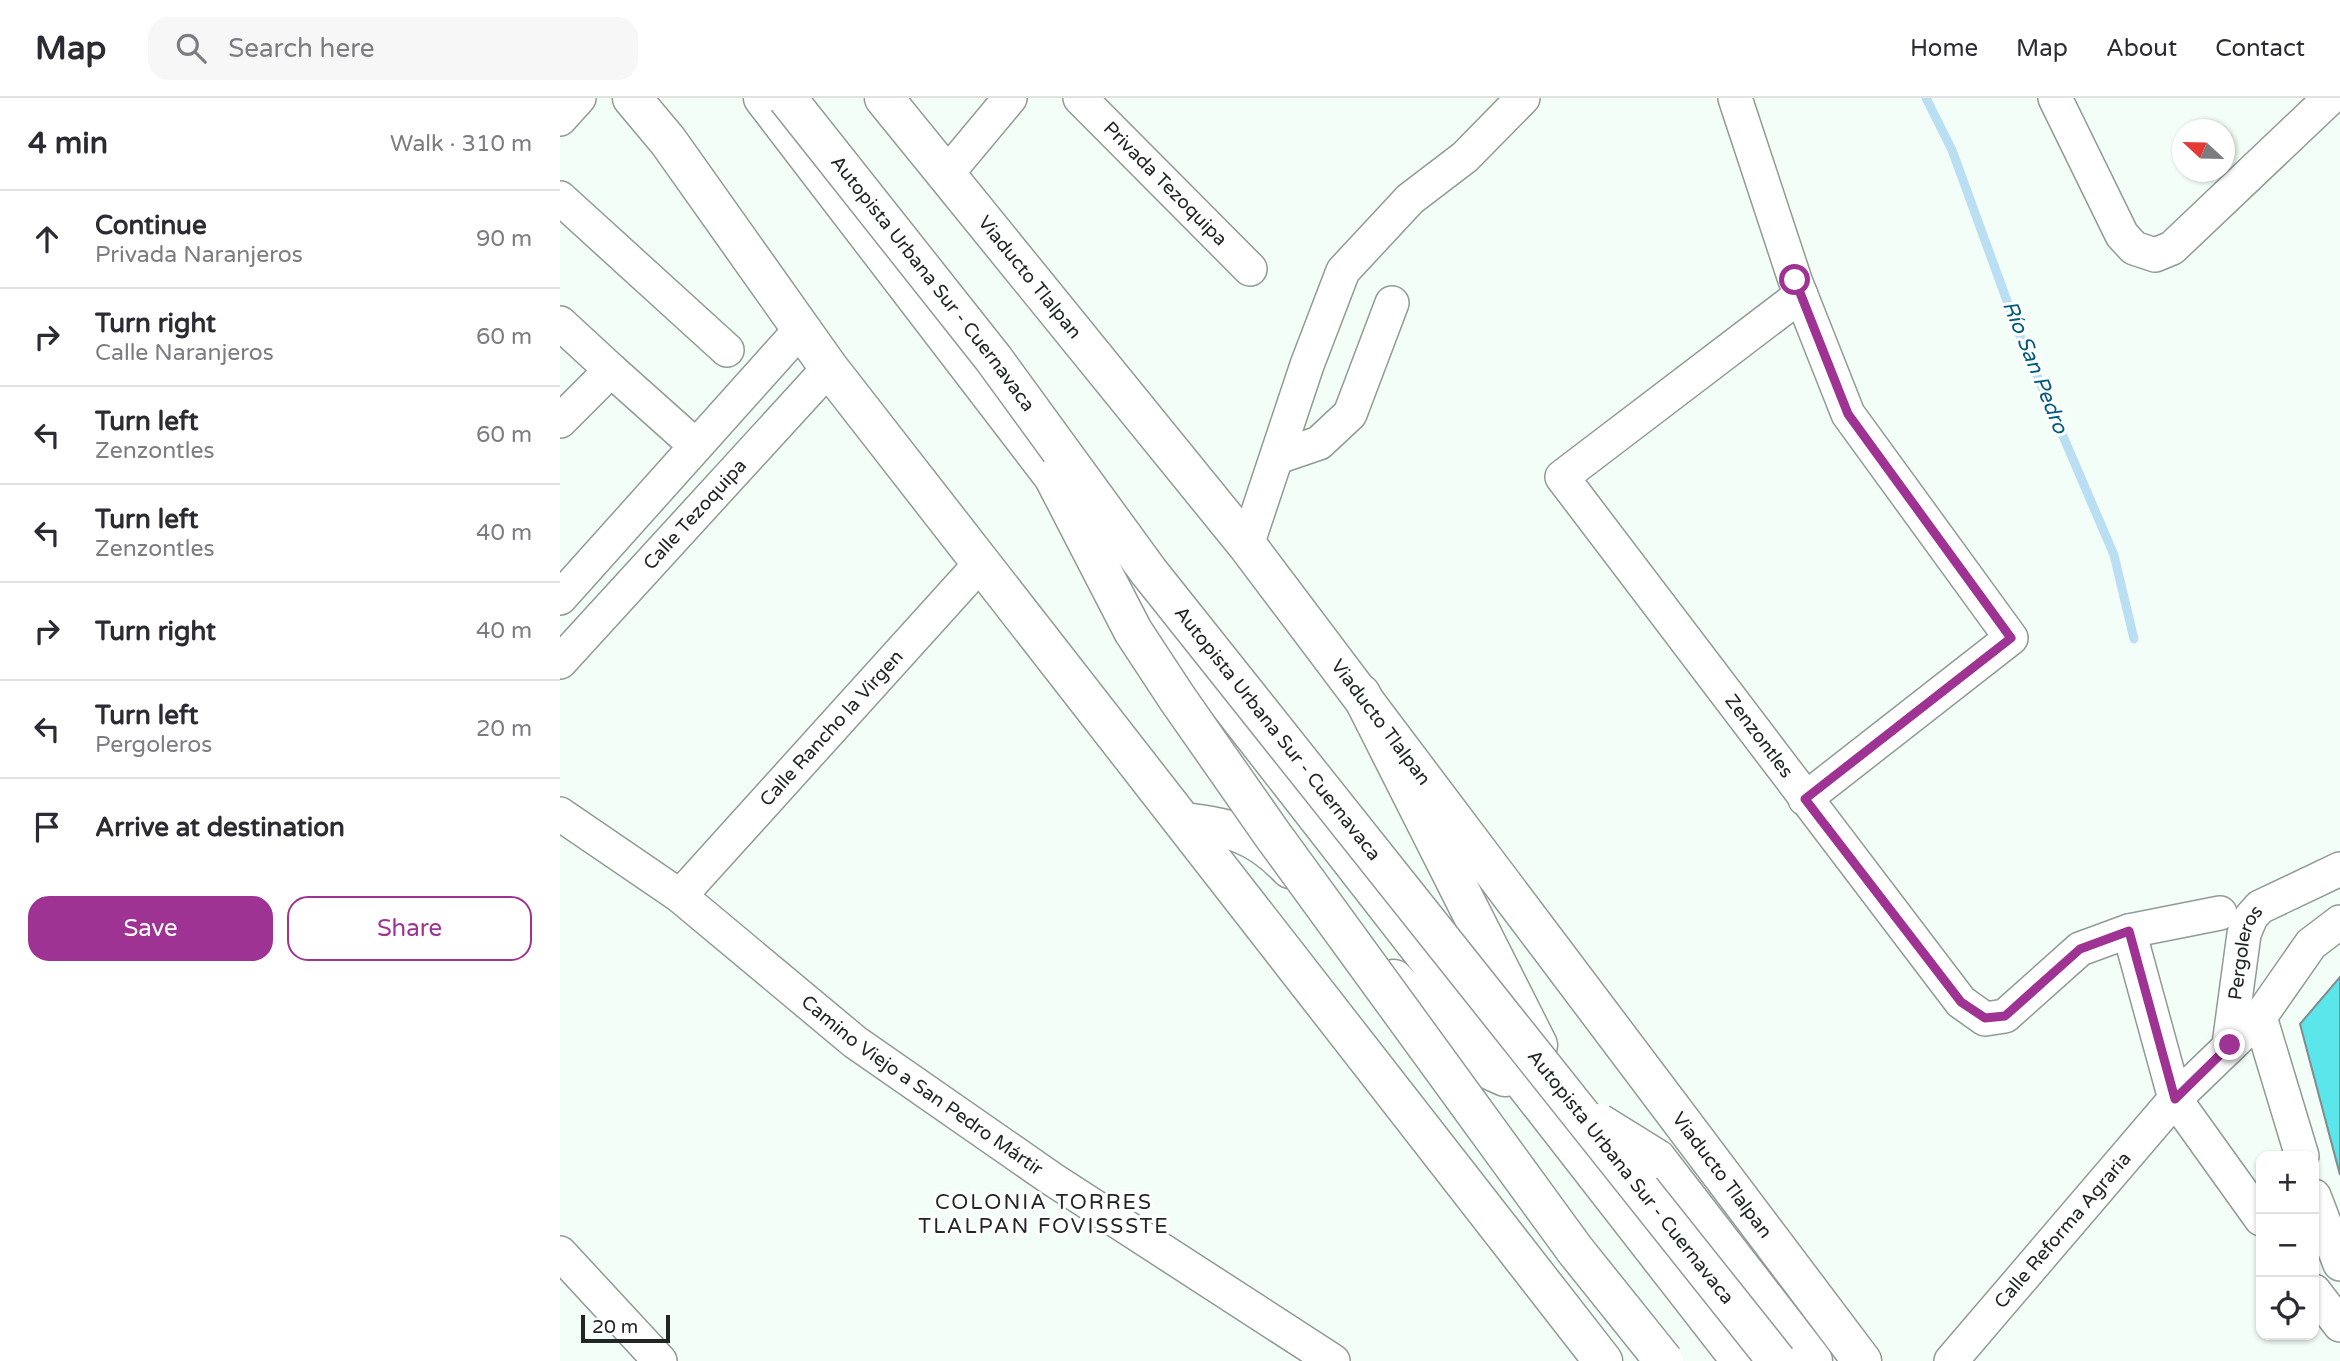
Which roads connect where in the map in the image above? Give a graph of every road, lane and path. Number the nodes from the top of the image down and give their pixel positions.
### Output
1 (579, 98) edge
2 (632, 98) edge
3 (747, 98) edge
4 (763, 98) edge
5 (788, 98) edge
6 (809, 98) edge
7 (884, 98) edge
8 (1010, 98) edge
9 (1080, 98) edge
10 (1523, 98) edge
11 (1735, 98) edge
12 (2055, 98) edge
13 (2330, 98) edge
14 (560, 119) edge
15 (945, 176) junction
16 (560, 198) edge
17 (1250, 269) dead end
18 (1801, 295) junction
19 (1392, 303) dead end
20 (560, 323) edge
21 (802, 329) junction
22 (727, 351) dead end
23 (829, 368) junction
24 (611, 370) junction
25 (560, 421) edge
26 (696, 446) junction
27 (1278, 457) junction
28 (1054, 478) junction
29 (1247, 545) junction
30 (982, 562) junction
31 (560, 598) edge
32 (560, 662) edge
33 (1361, 694) junction
34 (1805, 799) junction
35 (560, 814) edge
36 (1184, 821) junction
37 (2340, 869) edge
38 (680, 896) junction
39 (2220, 913) dead end
40 (2340, 922) edge
41 (2129, 931) junction
42 (2260, 1017) junction
43 (1538, 1045) junction
44 (2230, 1045) junction
45 (1505, 1077) junction
46 (2175, 1099) junction
47 (1574, 1108) junction
48 (2300, 1151) edge
49 (2319, 1209) edge
50 (2257, 1214) edge
51 (560, 1253) edge
52 (2340, 1264) edge
53 (2319, 1298) edge
54 (2340, 1325) edge
55 (660, 1361) edge
56 (1334, 1361) edge
57 (1602, 1361) edge
58 (1664, 1361) edge
59 (1722, 1361) edge
60 (1741, 1361) edge
61 (1777, 1361) edge
62 (1813, 1361) edge
63 (1862, 1361) edge
64 (1951, 1361) edge

1 - 14 street
2 - 21 main road
3 - 45 main road
4 - 28 main road, Autopista Urbana Sur - Cuernavaca
5 - 47 main road, Autopista Urbana Sur - Cuernavaca, bridge
6 - 43 main road
7 - 15 main road, Viaducto Tlalpan
8 - 15 street
9 - 17 street, Privada Tezoquipa
10 - 27 street
11 - 18 street
12 - 13 street
15 - 29 main road, Viaducto Tlalpan
16 - 22 street
18 - 34 street
18 - 34 street, Zenzontles
19 - 27 street
20 - 24 street
21 - 23 main road
21 - 26 street
23 - 30 main road
23 - 32 street, Calle Tezoquipa
24 - 25 street
24 - 26 street
26 - 31 street
27 - 29 street
28 - 58 main road, bridge
28 - 60 main road, Autopista Urbana Sur - Cuernavaca, bridge
29 - 33 main road, Viaducto Tlalpan
30 - 36 main road
30 - 38 street, Calle Rancho la Virgen
33 - 43 main road
33 - 63 main road, Viaducto Tlalpan
34 - 41 street, Zenzontles
35 - 38 street, Camino Viejo a San Pedro Mártir
36 - 45 main road
36 - 57 main road
37 - 44 street, Pergoleros
38 - 56 street, Camino Viejo a San Pedro Mártir
39 - 41 street, Zenzontles
40 - 42 street, Pergoleros
41 - 46 street
42 - 44 street, Pergoleros
42 - 48 street
43 - 61 main road
44 - 46 street, Pergoleros
45 - 59 main road
46 - 50 street
46 - 64 street, Calle Reforma Agraria
47 - 61 main road, Autopista Urbana Sur - Cuernavaca, bridge
47 - 62 main road, bridge
49 - 52 street
51 - 55 street
53 - 54 street

